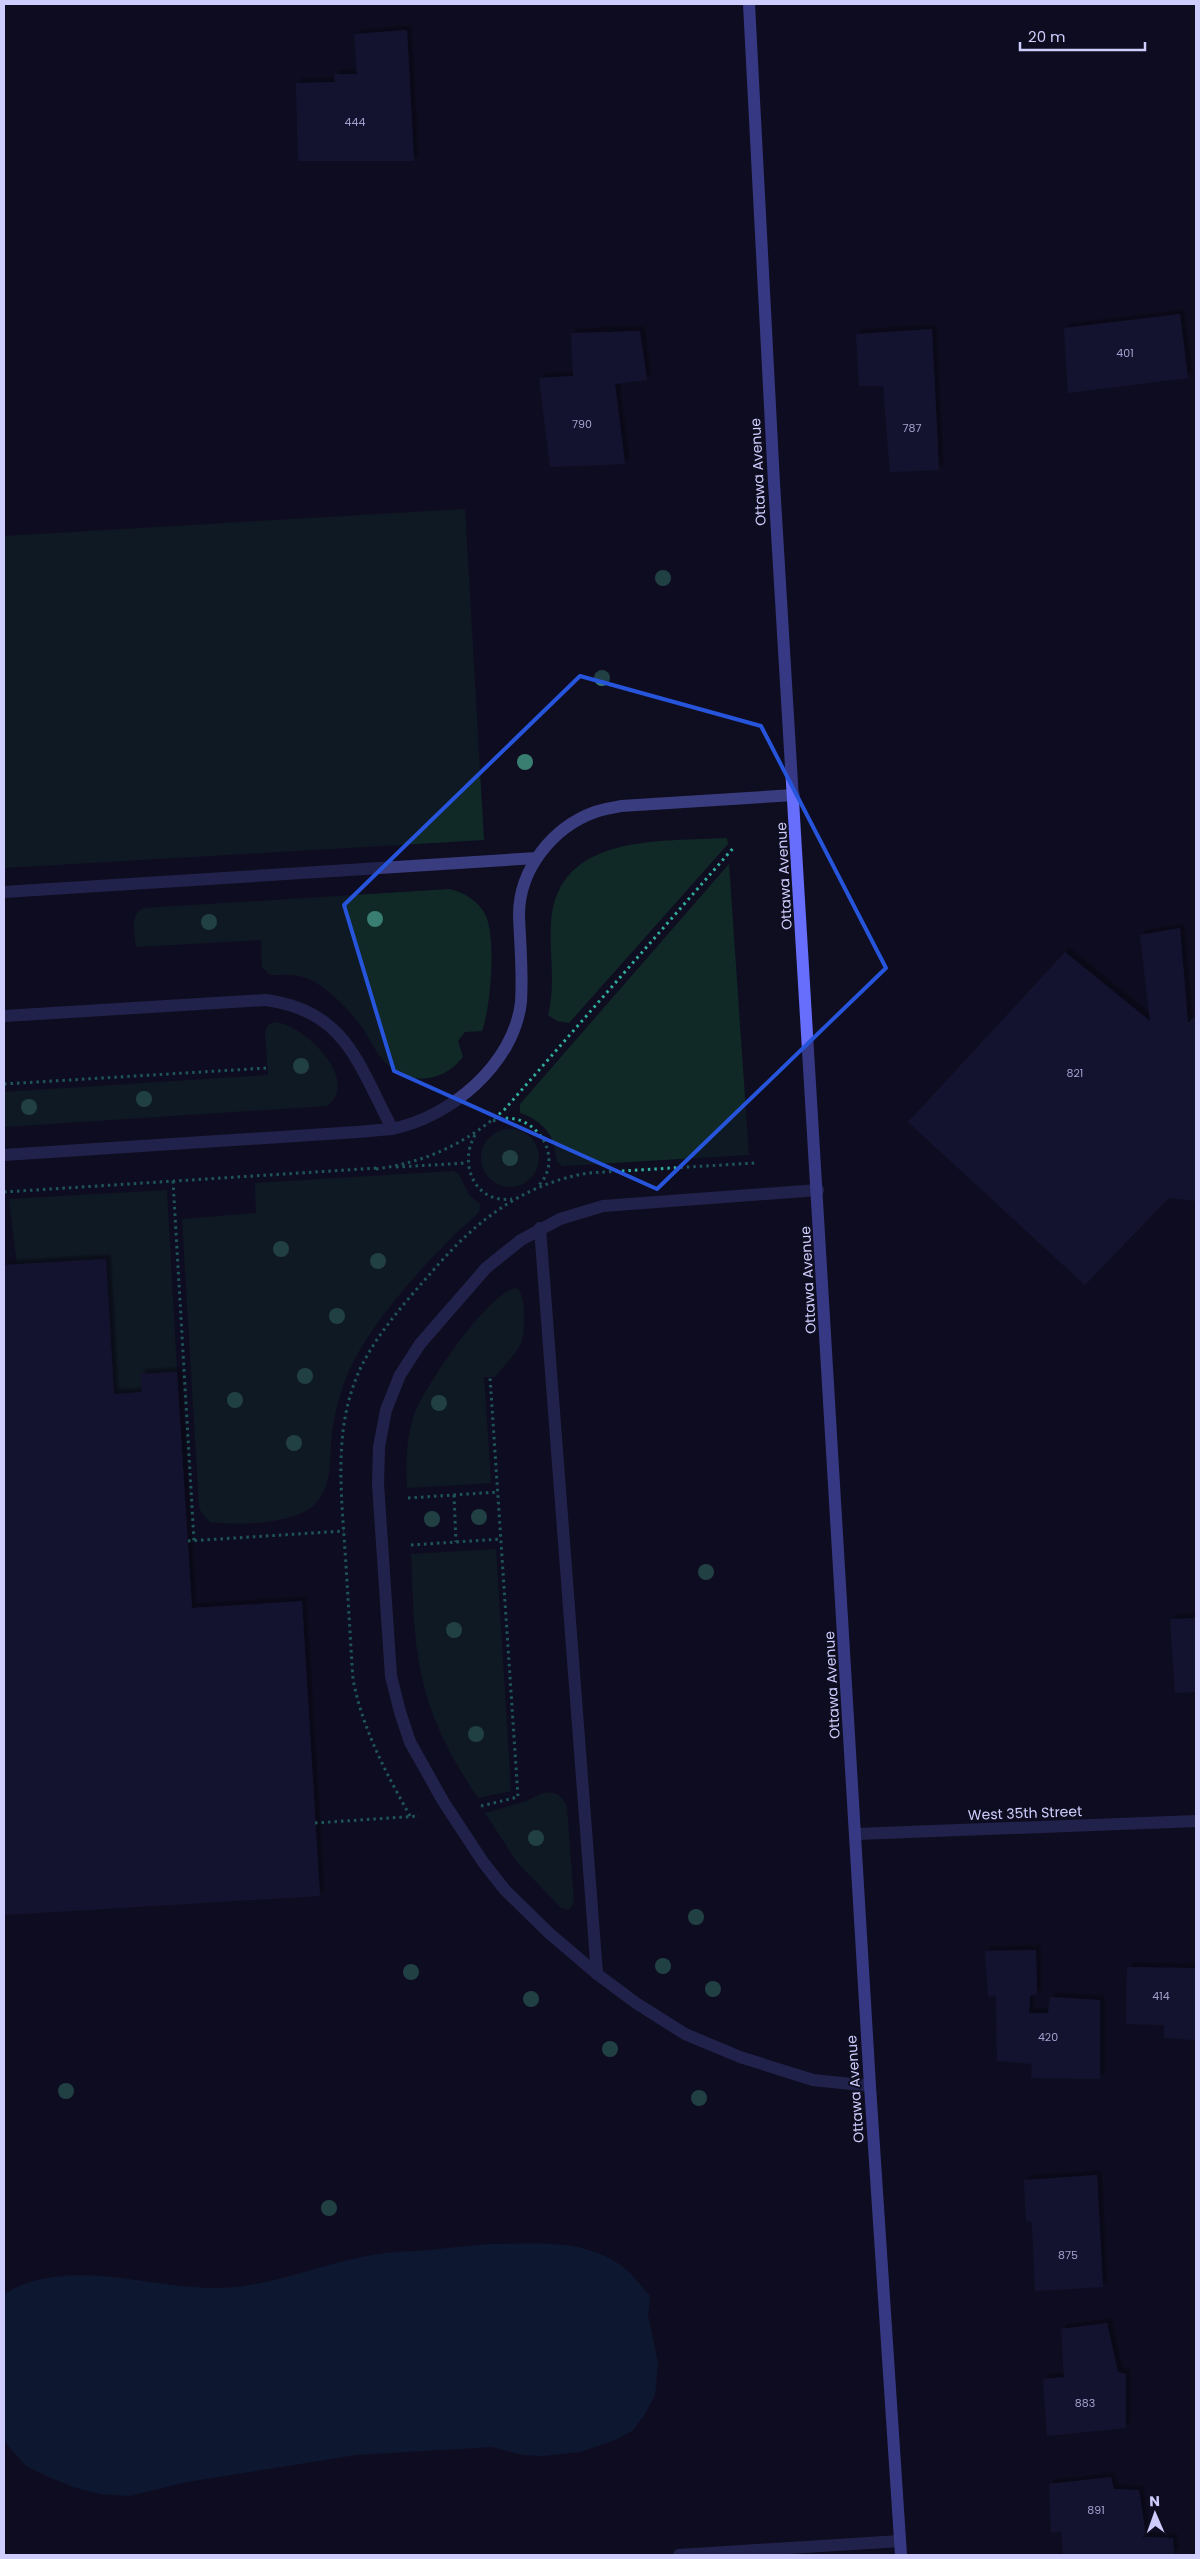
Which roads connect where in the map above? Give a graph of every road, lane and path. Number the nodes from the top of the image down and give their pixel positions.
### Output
1 (749, 4) edge
2 (794, 795) junction
3 (735, 846) dead end
4 (537, 858) junction
5 (4, 892) edge
6 (4, 1016) edge
7 (267, 1068) dead end
8 (4, 1084) edge
9 (490, 1122) junction
10 (392, 1128) junction
11 (478, 1131) junction
12 (4, 1155) edge
13 (467, 1163) junction
14 (755, 1163) dead end
15 (376, 1168) junction
16 (173, 1181) junction
17 (539, 1186) junction
18 (818, 1190) junction
19 (4, 1192) edge
20 (514, 1199) junction
21 (540, 1228) junction
22 (490, 1378) dead end
23 (498, 1492) junction
24 (454, 1495) junction
25 (408, 1498) dead end
26 (344, 1531) junction
27 (501, 1539) junction
28 (188, 1541) dead end
29 (194, 1541) junction
30 (456, 1542) junction
31 (411, 1545) dead end
32 (481, 1806) dead end
33 (410, 1816) junction
34 (419, 1816) dead end
35 (1196, 1821) edge
36 (315, 1822) dead end
37 (856, 1834) junction
38 (597, 1974) junction
39 (870, 2086) junction
40 (900, 2541) junction
41 (679, 2555) edge
42 (900, 2555) edge

1 - 2 street, Ottawa Avenue
2 - 4 street
2 - 18 street, Ottawa Avenue
3 - 9 path
4 - 5 street
4 - 10 street
6 - 10 street
7 - 8 path
9 - 11 path
9 - 17 path
10 - 12 street
11 - 13 path
11 - 15 path
13 - 15 path
13 - 20 path
14 - 17 path
15 - 16 path
16 - 19 path
16 - 29 path
17 - 20 path
18 - 21 street
18 - 37 street, Ottawa Avenue
20 - 26 path
21 - 38 street
21 - 38 street
22 - 23 path
23 - 24 path
23 - 27 path
24 - 25 path
24 - 30 path
26 - 29 path
26 - 33 path
27 - 30 path
27 - 32 path
28 - 29 path
30 - 31 path
33 - 34 path
33 - 36 path
35 - 37 street, West 35th Street
37 - 39 street, Ottawa Avenue
38 - 39 street
39 - 40 street, Ottawa Avenue
40 - 41 street
40 - 42 street, Ottawa Avenue

